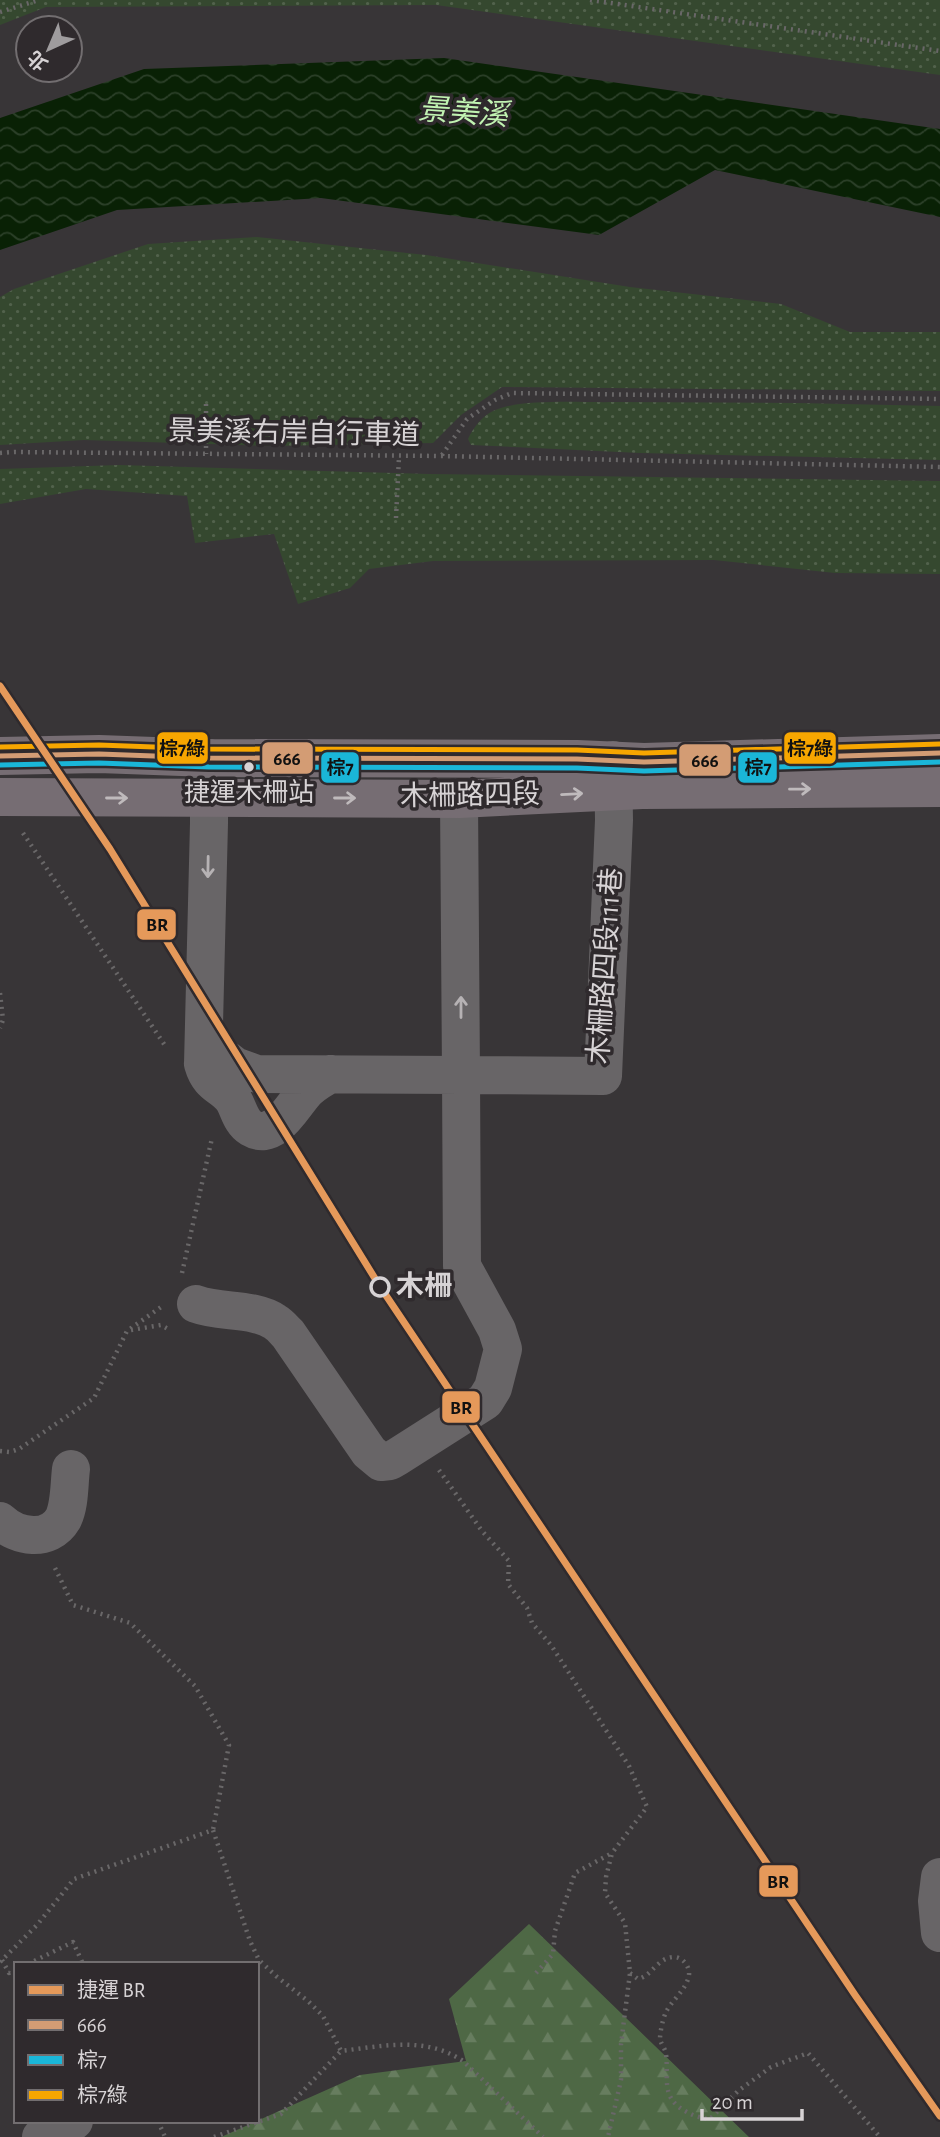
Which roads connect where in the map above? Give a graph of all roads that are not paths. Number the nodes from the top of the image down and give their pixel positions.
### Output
1 (940, 753) edge
2 (0, 756) edge
3 (209, 758) junction
4 (614, 776) junction
5 (940, 788) edge
6 (0, 797) edge
7 (209, 798) junction
8 (459, 799) junction
9 (203, 1064) junction
10 (246, 1071) junction
11 (331, 1074) junction
12 (461, 1075) junction
13 (250, 1128) junction
14 (180, 1309) road end
15 (71, 1469) dead end
16 (0, 1521) edge
17 (940, 1877) edge
18 (940, 1933) edge
19 (70, 2123) edge
20 (41, 2137) edge

1 - 4 main road, 木柵路四段
2 - 3 main road, 木柵路四段
3 - 4 main road, 木柵路四段
3 - 7 street
4 -> 5 main road, 木柵路四段
8 -> 4 main road, 木柵路四段
4 - 12 street, 木柵路四段111巷
6 -> 7 main road, 木柵路四段
7 -> 8 main road, 木柵路四段
7 -> 9 street
12 -> 8 street
9 - 10 street
9 - 13 street
10 - 11 street
10 - 13 street
11 - 12 street
11 - 13 street
12 - 14 street
15 - 16 street
17 - 18 street
19 - 20 street

